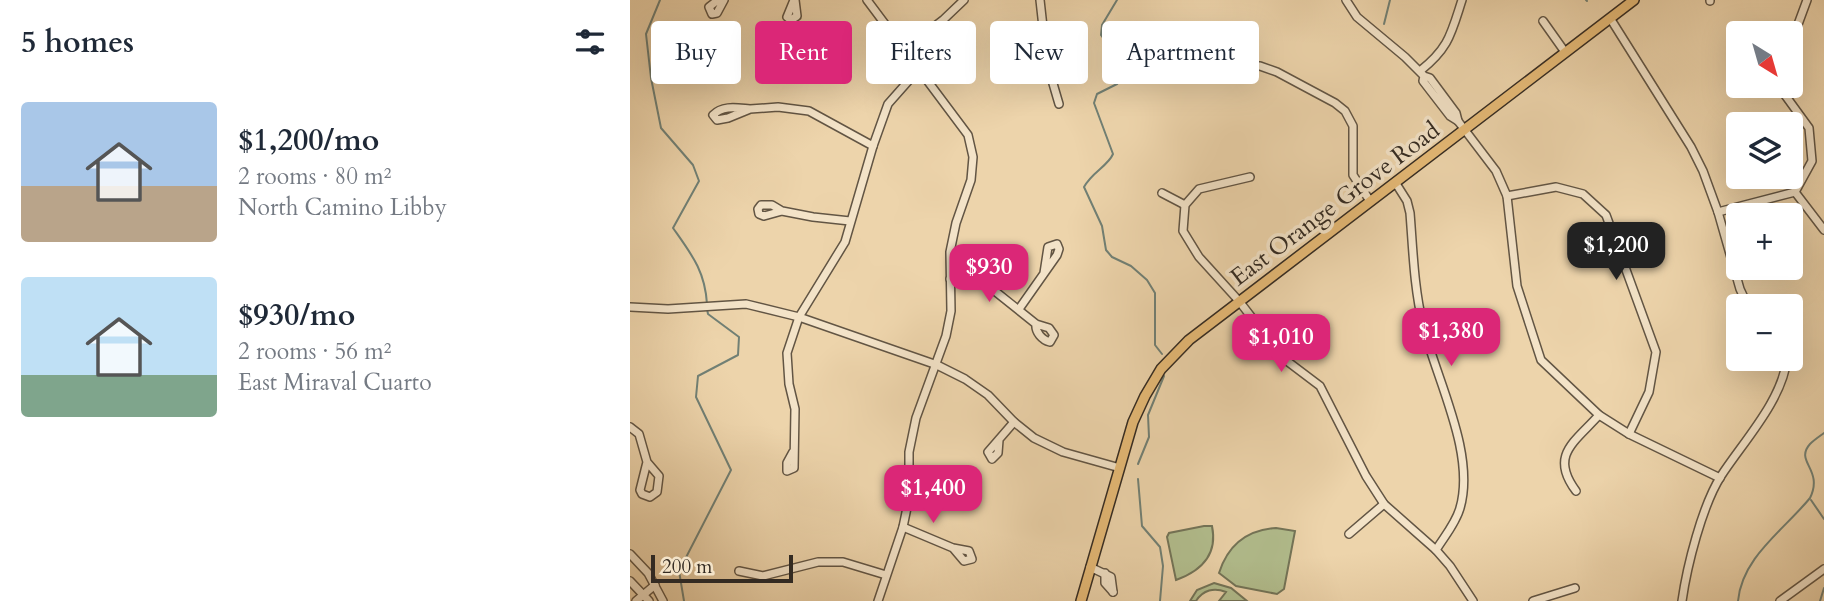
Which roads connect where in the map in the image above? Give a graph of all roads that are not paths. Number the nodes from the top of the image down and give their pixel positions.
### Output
1 (718, 0) edge
2 (724, 0) edge
3 (867, 0) edge
4 (964, 0) edge
5 (1040, 0) edge
6 (1346, 0) edge
7 (1462, 0) edge
8 (1634, 0) edge
9 (1807, 0) edge
10 (1610, 18) junction
11 (884, 21) edge
12 (942, 21) edge
13 (1543, 21) dead end
14 (1799, 21) edge
15 (1565, 52) junction
16 (1259, 66) edge
17 (1422, 74) junction
18 (906, 84) edge
19 (930, 84) edge
20 (1786, 98) edge
21 (1059, 104) dead end
22 (750, 108) dead end
23 (1461, 125) junction
24 (873, 146) junction
25 (1250, 177) dead end
26 (1395, 182) junction
27 (1795, 192) junction
28 (1163, 193) dead end
29 (1507, 196) junction
30 (1370, 201) junction
31 (1185, 205) junction
32 (782, 211) dead end
33 (1718, 212) junction
34 (850, 221) junction
35 (1824, 230) edge
36 (1044, 273) dead end
37 (950, 279) junction
38 (1742, 294) edge
39 (1239, 301) junction
40 (630, 307) edge
41 (1019, 309) junction
42 (799, 317) junction
43 (1036, 324) dead end
44 (937, 365) junction
45 (1786, 371) edge
46 (1599, 415) junction
47 (1014, 422) junction
48 (630, 427) edge
49 (1629, 434) junction
50 (999, 440) dead end
51 (793, 452) dead end
52 (647, 462) dead end
53 (1120, 468) junction
54 (1720, 478) junction
55 (1576, 491) dead end
56 (1384, 504) junction
57 (903, 527) junction
58 (1349, 534) dead end
59 (953, 548) dead end
60 (1436, 550) junction
61 (630, 554) edge
62 (638, 561) junction
63 (1090, 567) junction
64 (630, 569) edge
65 (1824, 569) edge
66 (739, 571) dead end
67 (886, 575) junction
68 (630, 581) edge
69 (655, 585) junction
70 (1576, 588) dead end
71 (643, 594) junction
72 (636, 601) edge
73 (649, 601) edge
74 (663, 601) edge
75 (878, 601) edge
76 (1081, 601) edge
77 (1116, 601) edge
78 (1473, 601) edge
79 (1534, 601) edge
80 (1682, 601) edge
81 (1780, 601) edge

1 - 2 street
3 - 11 street
4 - 12 street
5 - 21 street
6 - 17 street
7 - 17 street
8 - 10 main road, East Orange Grove Road
9 - 14 street
10 - 15 main road, East Orange Grove Road
10 - 33 street
13 - 15 street
15 - 23 main road, East Orange Grove Road
16 - 30 street
17 - 23 street
18 - 24 street
19 - 37 street
20 - 27 street
22 - 24 street
23 - 26 main road, East Orange Grove Road
23 - 29 street
24 - 34 street
25 - 31 street
26 - 30 main road, East Orange Grove Road
26 - 60 street
27 - 33 street
27 - 35 street
28 - 31 street
29 - 46 street
29 - 49 street
30 - 39 main road, East Orange Grove Road
31 - 39 street
32 - 34 street
33 - 38 street
34 - 42 street
36 - 41 street
37 - 41 street
37 - 44 street
39 - 53 main road, East Orange Grove Road
39 - 56 street
40 - 42 street
41 - 43 street
42 - 44 street
42 - 51 street
44 - 47 street
44 - 57 street
45 - 54 street
46 - 49 street
46 - 55 street
47 - 50 street
47 - 53 street
48 - 52 street
49 - 54 street
53 - 63 main road, East Orange Grove Road
54 - 80 street
56 - 58 street
56 - 60 street
57 - 59 street
57 - 67 street
60 - 78 street
61 - 62 street
62 - 64 street
62 - 69 street
63 - 76 main road, East Orange Grove Road
63 - 77 street
65 - 81 street
66 - 67 street
67 - 75 street
68 - 71 street
69 - 71 street
69 - 74 street
70 - 79 street
71 - 72 street
71 - 73 street

